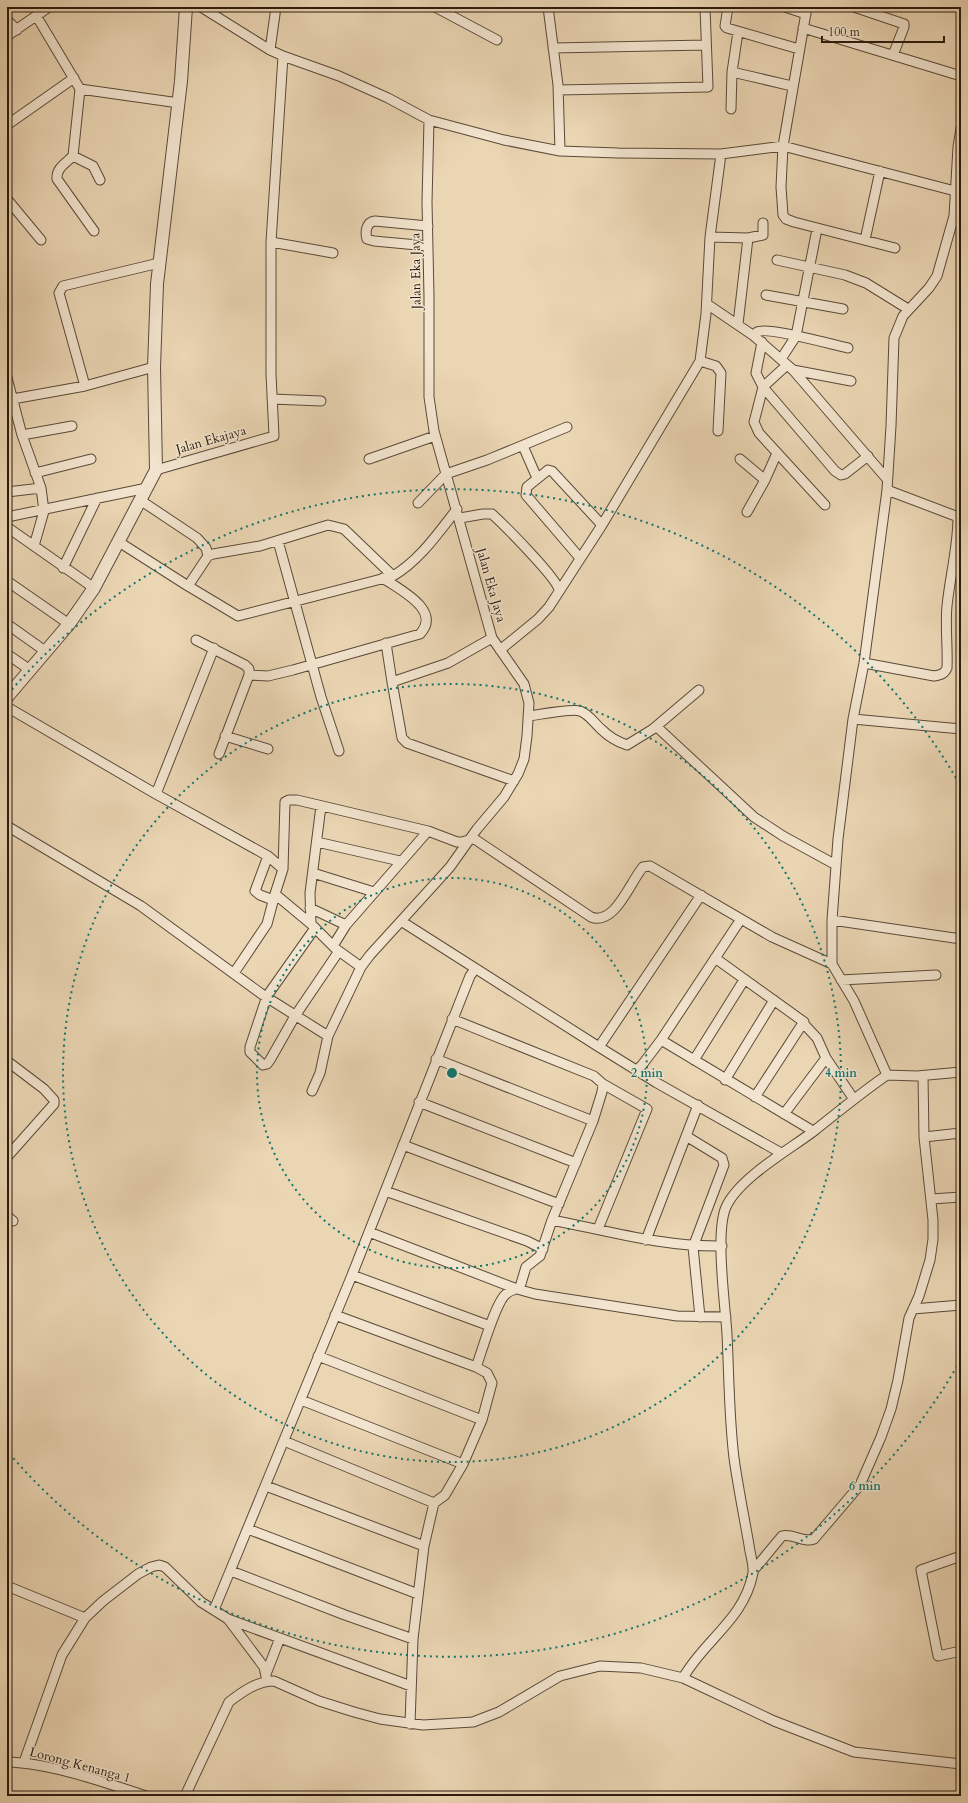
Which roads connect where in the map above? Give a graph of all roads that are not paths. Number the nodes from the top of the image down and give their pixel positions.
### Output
1 (49, 7) edge
2 (186, 7) edge
3 (200, 7) edge
4 (276, 7) edge
5 (435, 7) edge
6 (548, 7) edge
7 (706, 7) edge
8 (728, 7) edge
9 (785, 7) edge
10 (854, 7) edge
11 (806, 10) edge
12 (37, 16) junction
13 (7, 20) edge
14 (803, 28) junction
15 (17, 30) junction
16 (738, 32) junction
17 (7, 36) edge
18 (498, 40) dead end
19 (706, 45) junction
20 (553, 48) junction
21 (270, 50) junction
22 (799, 50) junction
23 (893, 55) junction
24 (283, 56) junction
25 (732, 72) junction
26 (961, 76) edge
27 (74, 78) junction
28 (792, 86) junction
29 (80, 89) junction
30 (558, 90) junction
31 (179, 103) junction
32 (732, 109) dead end
33 (429, 120) junction
34 (7, 125) edge
35 (961, 128) edge
36 (783, 146) junction
37 (959, 147) edge
38 (560, 150) junction
39 (720, 154) junction
40 (73, 156) junction
41 (880, 171) junction
42 (100, 180) dead end
43 (958, 191) edge
44 (7, 199) edge
45 (763, 223) dead end
46 (428, 226) junction
47 (817, 229) junction
48 (94, 231) dead end
49 (710, 237) junction
50 (748, 238) junction
51 (41, 240) dead end
52 (865, 240) junction
53 (271, 242) junction
54 (428, 246) junction
55 (894, 248) dead end
56 (333, 253) dead end
57 (777, 260) dead end
58 (159, 263) junction
59 (810, 267) junction
60 (766, 295) dead end
61 (804, 301) junction
62 (707, 304) junction
63 (843, 309) dead end
64 (908, 309) junction
65 (738, 324) junction
66 (754, 336) junction
67 (796, 336) junction
68 (762, 342) junction
69 (848, 348) dead end
70 (700, 361) junction
71 (787, 365) junction
72 (154, 367) junction
73 (7, 378) edge
74 (852, 380) dead end
75 (85, 386) junction
76 (763, 387) junction
77 (272, 399) junction
78 (9, 400) edge
79 (321, 401) dead end
80 (72, 426) dead end
81 (567, 427) dead end
82 (718, 431) dead end
83 (22, 435) junction
84 (435, 436) junction
85 (523, 446) junction
86 (777, 453) junction
87 (868, 456) junction
88 (91, 459) dead end
89 (369, 459) dead end
90 (740, 459) dead end
91 (156, 470) junction
92 (35, 473) junction
93 (446, 474) junction
94 (537, 478) junction
95 (887, 479) junction
96 (765, 480) junction
97 (41, 488) junction
98 (147, 488) junction
99 (887, 490) junction
100 (7, 492) edge
101 (97, 498) junction
102 (140, 500) junction
103 (418, 503) dead end
104 (825, 505) dead end
105 (457, 509) junction
106 (44, 510) junction
107 (747, 512) dead end
108 (7, 517) edge
109 (960, 517) edge
110 (460, 518) junction
111 (602, 525) junction
112 (7, 527) edge
113 (278, 540) junction
114 (119, 542) junction
115 (34, 546) junction
116 (208, 556) junction
117 (580, 558) junction
118 (63, 568) junction
119 (393, 576) junction
120 (384, 578) junction
121 (7, 581) edge
122 (188, 586) junction
123 (94, 588) junction
124 (559, 590) junction
125 (294, 600) junction
126 (7, 624) edge
127 (69, 624) junction
128 (492, 638) junction
129 (196, 640) dead end
130 (386, 643) junction
131 (214, 648) junction
132 (500, 650) junction
133 (45, 651) junction
134 (7, 654) edge
135 (864, 663) junction
136 (312, 664) junction
137 (30, 670) junction
138 (249, 675) junction
139 (392, 682) junction
140 (699, 690) dead end
141 (7, 697) edge
142 (7, 707) edge
143 (528, 716) junction
144 (853, 719) junction
145 (657, 726) junction
146 (961, 729) edge
147 (225, 736) junction
148 (268, 749) dead end
149 (339, 751) dead end
150 (219, 754) dead end
151 (514, 781) junction
152 (156, 794) junction
153 (321, 806) junction
154 (7, 826) edge
155 (428, 831) junction
156 (472, 839) junction
157 (317, 842) junction
158 (268, 856) junction
159 (400, 861) junction
160 (836, 865) junction
161 (283, 869) junction
162 (313, 873) junction
163 (374, 892) junction
164 (701, 895) junction
165 (274, 897) junction
166 (310, 908) junction
167 (741, 919) junction
168 (832, 920) junction
169 (401, 921) junction
170 (346, 925) junction
171 (313, 926) junction
172 (961, 939) edge
173 (336, 948) junction
174 (715, 958) junction
175 (832, 964) junction
176 (361, 967) junction
177 (475, 969) junction
178 (234, 973) junction
179 (936, 975) dead end
180 (744, 980) junction
181 (841, 980) junction
182 (267, 996) junction
183 (774, 1000) junction
184 (295, 1016) junction
185 (452, 1020) junction
186 (803, 1023) junction
187 (328, 1036) junction
188 (661, 1040) junction
189 (599, 1048) junction
190 (826, 1058) junction
191 (436, 1059) junction
192 (694, 1060) junction
193 (7, 1061) edge
194 (637, 1070) junction
195 (961, 1072) edge
196 (887, 1074) junction
197 (923, 1076) junction
198 (725, 1080) junction
199 (603, 1084) junction
200 (312, 1091) dead end
201 (755, 1097) junction
202 (853, 1098) junction
203 (419, 1102) junction
204 (698, 1106) junction
205 (784, 1114) junction
206 (593, 1121) junction
207 (813, 1131) junction
208 (961, 1134) edge
209 (686, 1136) junction
210 (924, 1137) junction
211 (402, 1145) junction
212 (781, 1153) junction
213 (7, 1157) edge
214 (576, 1163) junction
215 (385, 1191) junction
216 (961, 1196) edge
217 (931, 1199) junction
218 (559, 1204) junction
219 (552, 1220) junction
220 (598, 1229) junction
221 (369, 1232) junction
222 (646, 1240) junction
223 (722, 1246) junction
224 (693, 1247) junction
225 (543, 1249) junction
226 (352, 1275) junction
227 (517, 1289) junction
228 (961, 1305) edge
229 (913, 1308) junction
230 (335, 1315) junction
231 (700, 1317) junction
232 (726, 1317) junction
233 (490, 1326) junction
234 (318, 1356) junction
235 (476, 1367) junction
236 (301, 1400) junction
237 (482, 1420) junction
238 (284, 1441) junction
239 (463, 1464) junction
240 (266, 1486) junction
241 (434, 1503) junction
242 (248, 1528) junction
243 (424, 1546) junction
244 (961, 1556) edge
245 (231, 1571) junction
246 (753, 1572) junction
247 (7, 1586) edge
248 (418, 1594) junction
249 (214, 1610) junction
250 (85, 1618) junction
251 (228, 1619) junction
252 (280, 1638) junction
253 (413, 1639) junction
254 (961, 1651) edge
255 (266, 1677) junction
256 (683, 1678) junction
257 (411, 1686) junction
258 (410, 1724) junction
259 (7, 1762) edge
260 (24, 1762) junction
261 (961, 1764) edge
262 (146, 1796) edge
263 (185, 1796) edge

1 - 12 street
2 - 31 street
3 - 21 street
4 - 21 street
5 - 18 street
6 - 20 street
7 - 19 street
8 - 16 street
9 - 11 street
10 - 23 street
11 - 14 street
12 - 15 street
12 - 27 street
13 - 15 street
14 - 22 street
14 - 23 street
15 - 17 street
16 - 22 street
16 - 25 street
19 - 20 street
19 - 30 street
20 - 30 street
21 - 24 street
22 - 28 street
23 - 26 street
24 - 33 street
24 - 53 street
25 - 28 street
25 - 32 street
27 - 29 street
27 - 34 street
28 - 36 street
29 - 31 street
29 - 40 street
30 - 38 street
31 - 58 street
33 - 38 street
33 - 46 street, Jalan Eka Jaya
35 - 37 street
36 - 39 street
36 - 41 street
36 - 47 street
37 - 43 street
38 - 39 street
39 - 49 street
40 - 42 street
40 - 48 street
41 - 43 street
41 - 52 street
43 - 64 street
44 - 51 street
45 - 50 street
46 - 54 street, Jalan Eka Jaya
46 - 54 street
47 - 52 street
47 - 59 street
49 - 50 street
49 - 62 street
50 - 65 street
52 - 55 street
53 - 56 street
53 - 77 street
54 - 84 street, Jalan Eka Jaya
57 - 59 street
58 - 72 street
58 - 75 street
59 - 61 street
59 - 64 street
60 - 61 street
61 - 63 street
61 - 67 street
62 - 65 street
62 - 70 street
64 - 95 street
65 - 66 street
66 - 67 street
66 - 68 street
67 - 69 street
67 - 71 street
68 - 71 street
68 - 76 street
70 - 82 street
70 - 111 street
71 - 74 street
71 - 76 street
71 - 87 street
72 - 75 street
72 - 91 street
73 - 78 street
75 - 78 street
76 - 86 street
76 - 87 street
77 - 79 street
77 - 91 street, Jalan Ekajaya
78 - 83 street
80 - 83 street
81 - 85 street
83 - 92 street
84 - 89 street
84 - 93 street, Jalan Eka Jaya
85 - 93 street
85 - 94 street
86 - 96 street
86 - 104 street
87 - 95 street
88 - 92 street
90 - 96 street
91 - 98 street
92 - 97 street
93 - 103 street
93 - 105 street, Jalan Eka Jaya
94 - 111 street
94 - 117 street
95 - 99 street
96 - 107 street
97 - 100 street
97 - 106 street
98 - 101 street
98 - 102 street
99 - 109 street
99 - 135 street
101 - 106 street
101 - 118 street
102 - 114 street
102 - 116 street
105 - 110 street, Jalan Eka Jaya
105 - 119 street
106 - 108 street
106 - 115 street
109 - 135 street
110 - 124 street
110 - 128 street, Jalan Eka Jaya
111 - 117 street
112 - 115 street
113 - 116 street
113 - 119 street
113 - 125 street
114 - 122 street
114 - 123 street
115 - 118 street
116 - 122 street
117 - 124 street
118 - 123 street
119 - 120 street
120 - 125 street
120 - 130 street
121 - 127 street
122 - 125 street
123 - 127 street
124 - 132 street
125 - 136 street
126 - 133 street
127 - 133 street
128 - 132 street, Jalan Eka Jaya
128 - 139 street
129 - 131 street
130 - 136 street
130 - 139 street
131 - 138 street
131 - 152 street
132 - 143 street, Jalan Eka Jaya
133 - 137 street
134 - 137 street
135 - 144 street
136 - 138 street
136 - 149 street
137 - 141 street
138 - 147 street
139 - 151 street
140 - 145 street
142 - 152 street
143 - 145 street
143 - 151 street, Jalan Eka Jaya
144 - 146 street
144 - 160 street
145 - 160 street
147 - 148 street
147 - 150 street
151 - 156 street, Jalan Eka Jaya
152 - 158 street
153 - 155 street
153 - 157 street
153 - 161 street
154 - 178 street
155 - 156 street
155 - 159 street
156 - 164 street
156 - 169 street, Jalan Eka Jaya
157 - 159 street
157 - 162 street
158 - 161 street
158 - 165 street
159 - 163 street
160 - 168 street
161 - 165 street
162 - 163 street
162 - 166 street
163 - 170 street
164 - 167 street
164 - 189 street
165 - 171 street
165 - 178 street
166 - 170 street
166 - 171 street
167 - 174 street
167 - 175 street
168 - 172 street
168 - 175 street
169 - 176 street, Jalan Eka Jaya
169 - 177 street
170 - 173 street
171 - 173 street
171 - 182 street
173 - 176 street
173 - 184 street
174 - 180 street
174 - 188 street
175 - 181 street
176 - 187 street, Jalan Eka Jaya
177 - 185 street
177 - 189 street
178 - 182 street
179 - 181 street
180 - 183 street
180 - 192 street
181 - 196 street
182 - 184 street
182 - 184 street
183 - 186 street
183 - 198 street
184 - 187 street
185 - 191 street
185 - 199 street
186 - 190 street
186 - 201 street
187 - 200 street, Jalan Eka Jaya
188 - 192 street
188 - 194 street
189 - 194 street
190 - 202 street
190 - 205 street
191 - 203 street
191 - 206 street
192 - 198 street
193 - 213 street
194 - 204 street
195 - 197 street
196 - 197 street
196 - 202 street
197 - 210 street
198 - 201 street
199 - 206 street
199 - 220 street
201 - 205 street
202 - 207 street
203 - 211 street
203 - 214 street
204 - 209 street
204 - 212 street
205 - 207 street
206 - 214 street
207 - 212 street
208 - 210 street
209 - 222 street
209 - 224 street
210 - 217 street
211 - 215 street
211 - 218 street
212 - 223 street
214 - 218 street
215 - 221 street
215 - 225 street
216 - 217 street
217 - 229 street
218 - 219 street
219 - 220 street
219 - 225 street
220 - 222 street
221 - 226 street
221 - 227 street
222 - 224 street
223 - 224 street
223 - 232 street
224 - 231 street
225 - 227 street
226 - 230 street
226 - 233 street
227 - 231 street
227 - 233 street
228 - 229 street
229 - 246 street
230 - 234 street
230 - 235 street
231 - 232 street
232 - 246 street
233 - 235 street
234 - 236 street
234 - 237 street
235 - 237 street
236 - 238 street
236 - 239 street
237 - 239 street
238 - 240 street
238 - 241 street
239 - 241 street
240 - 242 street
240 - 243 street
241 - 243 street
242 - 245 street
242 - 248 street
243 - 248 street
244 - 254 street
245 - 249 street
245 - 253 street
246 - 256 street
247 - 250 street
248 - 253 street
249 - 250 street
249 - 251 street
250 - 260 street
251 - 252 street
251 - 255 street
252 - 255 street
252 - 257 street
253 - 257 street
255 - 258 street
255 - 263 street
256 - 258 street
256 - 261 street
257 - 258 street
259 - 260 street, Lorong Kenanga 1
260 - 262 street, Lorong Kenanga 1

